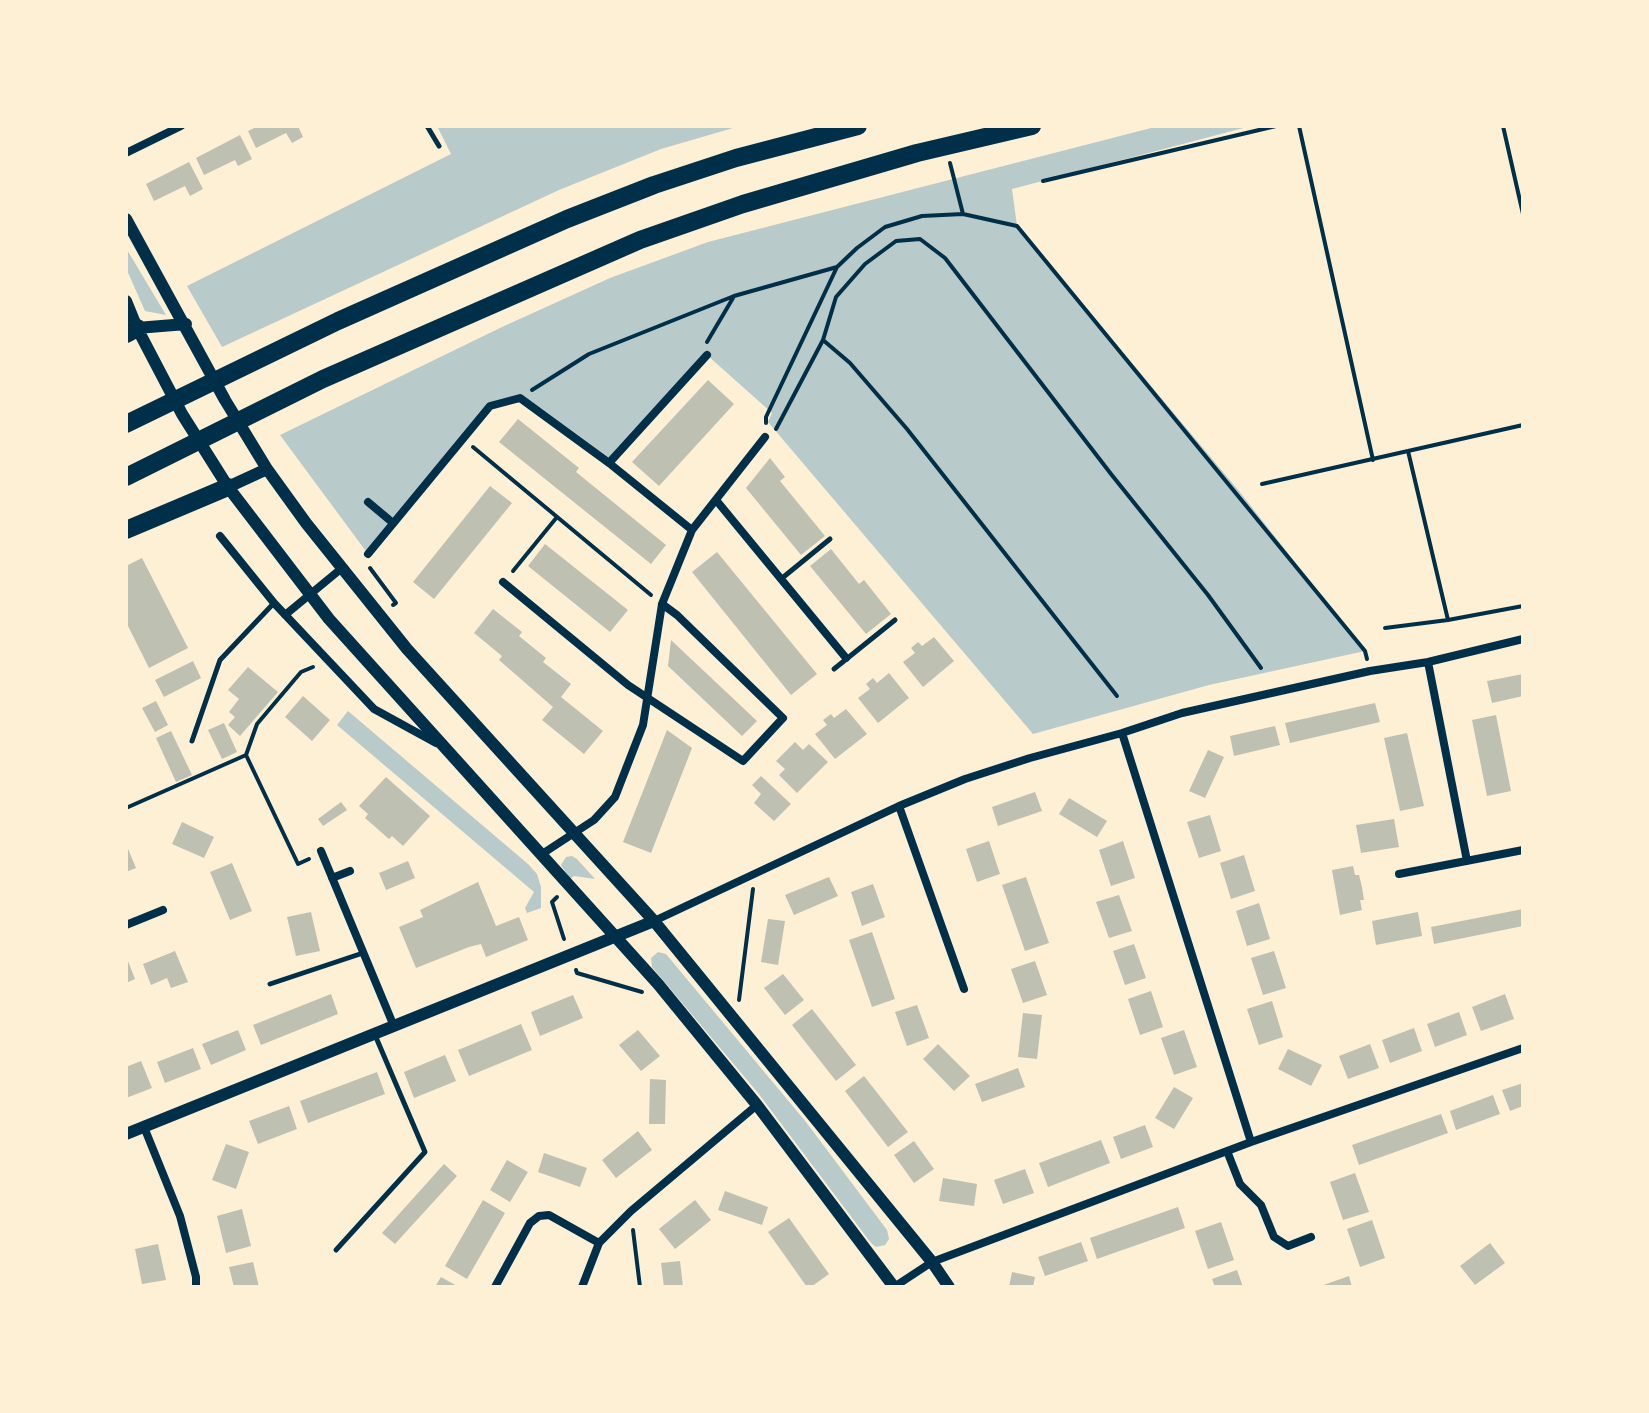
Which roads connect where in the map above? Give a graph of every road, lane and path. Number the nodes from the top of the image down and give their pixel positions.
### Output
1 (181, 126) edge
2 (427, 126) edge
3 (858, 126) edge
4 (1032, 126) edge
5 (1276, 126) edge
6 (1299, 126) edge
7 (1503, 126) edge
8 (439, 146) dead end
9 (126, 153) edge
10 (951, 166) dead end
11 (1043, 181) dead end
12 (963, 214) junction
13 (1523, 214) edge
14 (126, 219) edge
15 (837, 267) junction
16 (734, 296) junction
17 (126, 301) edge
18 (186, 324) junction
19 (132, 331) edge
20 (823, 340) junction
21 (707, 355) joint
22 (520, 398) junction
23 (126, 424) edge
24 (1523, 425) edge
25 (765, 437) junction
26 (463, 439) junction
27 (1408, 451) junction
28 (1373, 460) junction
29 (609, 463) junction
30 (267, 469) junction
31 (126, 477) edge
32 (1262, 484) dead end
33 (228, 487) junction
34 (716, 500) junction
35 (368, 502) dead end
36 (557, 517) junction
37 (393, 523) junction
38 (126, 530) edge
39 (692, 530) junction
40 (220, 536) dead end
41 (830, 539) dead end
42 (368, 554) dead end
43 (342, 568) junction
44 (781, 579) junction
45 (503, 582) joint
46 (310, 594) junction
47 (274, 603) junction
48 (662, 604) junction
49 (1523, 606) edge
50 (285, 615) junction
51 (895, 620) dead end
52 (1448, 620) junction
53 (1385, 628) dead end
54 (1523, 639) edge
55 (846, 658) junction
56 (1428, 662) junction
57 (1261, 668) dead end
58 (834, 669) dead end
59 (1370, 671) junction
60 (282, 695) dead end
61 (1117, 696) dead end
62 (648, 698) junction
63 (1122, 733) junction
64 (192, 741) dead end
65 (443, 747) junction
66 (246, 755) junction
67 (899, 806) junction
68 (126, 808) edge
69 (573, 833) junction
70 (1523, 850) edge
71 (322, 853) joint
72 (542, 854) junction
73 (1467, 861) junction
74 (350, 871) dead end
75 (1399, 874) dead end
76 (755, 875) junction
77 (332, 878) junction
78 (163, 910) dead end
79 (654, 921) junction
80 (126, 925) edge
81 (614, 936) junction
82 (363, 953) junction
83 (270, 984) dead end
84 (964, 989) dead end
85 (737, 1022) junction
86 (393, 1024) junction
87 (374, 1032) junction
88 (1523, 1048) edge
89 (757, 1105) junction
90 (144, 1127) junction
91 (126, 1134) edge
92 (1251, 1142) junction
93 (1227, 1151) junction
94 (631, 1211) junction
95 (1311, 1237) dead end
96 (599, 1243) junction
97 (336, 1250) dead end
98 (932, 1262) junction
99 (196, 1287) edge
100 (495, 1287) edge
101 (582, 1287) edge
102 (640, 1287) edge
103 (894, 1287) edge
104 (949, 1287) edge

1 - 9 street
2 - 8 lane
3 - 23 highway
4 - 31 highway
5 - 11 path
6 - 28 path
7 - 13 path
10 - 12 path
12 - 15 path
12 - 59 path
14 - 18 street
15 - 16 path
15 - 25 path
16 - 21 path
16 - 22 path
17 - 19 street
18 - 19 street
18 - 30 street
19 - 33 street
20 - 25 path
20 - 57 path
20 - 61 path
21 - 29 street
22 - 26 street
22 - 29 street
24 - 27 path
25 - 34 street
26 - 36 path
26 - 37 street
27 - 28 path
27 - 52 path
28 - 32 path
29 - 39 street
30 - 33 street
30 - 43 street
33 - 38 highway
33 - 46 street
34 - 39 street
34 - 44 street
35 - 37 street
36 - 45 path
36 - 48 path
37 - 42 street
39 - 48 street
40 - 47 street
41 - 44 lane
43 - 46 street
43 - 69 street
44 - 55 street
45 - 62 street
46 - 50 street
46 - 65 street
47 - 50 street
47 - 64 lane
48 - 62 street
48 - 62 street
49 - 52 path
50 - 65 street
51 - 55 lane
52 - 53 path
54 - 56 street
55 - 58 lane
56 - 59 street
56 - 73 street
59 - 63 street
60 - 66 path
62 - 69 street
63 - 67 street
63 - 92 street
65 - 72 street
66 - 68 path
66 - 71 path
67 - 76 street
67 - 84 street
69 - 72 street
69 - 79 street
70 - 73 street
71 - 77 street
72 - 81 street
73 - 75 street
74 - 77 street
76 - 79 street
76 - 85 path
77 - 82 street
78 - 80 street
79 - 81 street
79 - 85 street
81 - 86 street
81 - 89 street
82 - 83 lane
82 - 86 street
85 - 98 street
86 - 87 street
87 - 90 street
87 - 97 lane
88 - 92 street
89 - 94 street
89 - 103 street
90 - 91 street
90 - 99 street
92 - 93 street
93 - 95 street
93 - 98 street
94 - 96 street
94 - 102 path
96 - 100 street
96 - 101 street
98 - 103 street
98 - 104 street

